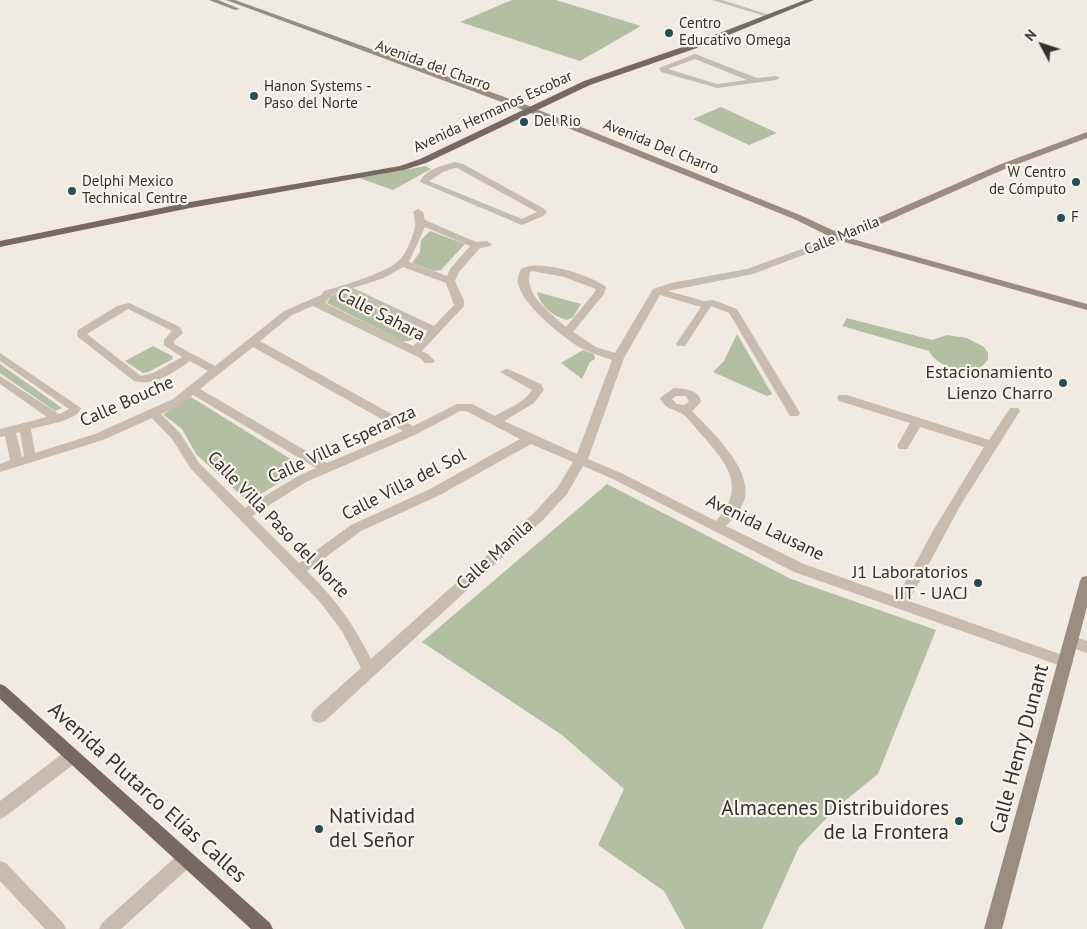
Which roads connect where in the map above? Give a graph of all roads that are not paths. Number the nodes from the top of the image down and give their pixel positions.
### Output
1 (212, 0) edge
2 (229, 0) edge
3 (715, 0) edge
4 (797, 0) edge
5 (811, 0) edge
6 (766, 14) junction
7 (710, 33) junction
8 (719, 36) junction
9 (669, 55) junction
10 (683, 60) junction
11 (618, 69) junction
12 (776, 78) dead end
13 (757, 82) junction
14 (482, 95) junction
15 (513, 110) junction
16 (524, 110) junction
17 (480, 126) junction
18 (490, 130) junction
19 (1087, 135) edge
20 (84, 219) junction
21 (521, 222) joint
22 (866, 227) junction
23 (0, 236) edge
24 (840, 238) junction
25 (0, 240) edge
26 (0, 244) edge
27 (487, 244) dead end
28 (475, 245) junction
29 (878, 249) junction
30 (402, 263) junction
31 (450, 281) junction
32 (344, 288) junction
33 (659, 290) junction
34 (319, 301) junction
35 (708, 303) junction
36 (1087, 307) edge
37 (434, 330) junction
38 (568, 332) junction
39 (250, 341) junction
40 (681, 344) dead end
41 (415, 351) junction
42 (620, 355) junction
43 (0, 356) edge
44 (189, 357) junction
45 (429, 361) dead end
46 (214, 370) junction
47 (506, 372) dead end
48 (0, 379) edge
49 (193, 390) junction
50 (843, 398) dead end
51 (457, 408) joint
52 (684, 409) dead end
53 (1014, 411) dead end
54 (153, 412) junction
55 (794, 413) dead end
56 (57, 418) junction
57 (917, 422) junction
58 (500, 423) junction
59 (25, 427) junction
60 (5, 432) edge
61 (412, 432) junction
62 (530, 439) junction
63 (991, 445) junction
64 (904, 446) dead end
65 (30, 458) junction
66 (580, 460) junction
67 (17, 462) junction
68 (0, 468) edge
69 (328, 469) junction
70 (244, 515) junction
71 (717, 528) junction
72 (298, 571) junction
73 (1087, 581) edge
74 (901, 604) junction
75 (1079, 644) edge
76 (1066, 662) junction
77 (369, 669) junction
78 (0, 690) edge
79 (319, 716) dead end
80 (72, 756) junction
81 (0, 810) edge
82 (186, 859) junction
83 (0, 869) edge
84 (57, 929) edge
85 (108, 929) edge
86 (264, 929) edge
87 (994, 929) edge

1 - 14 street, Avenida del Charro
2 - 14 street, Avenida Del Charro
3 - 6 street
4 - 6 main road, Avenida Hermanos Escobar
5 - 6 main road, Avenida Hermanos Escobar
6 - 7 main road, Avenida Hermanos Escobar
6 - 8 main road, Avenida Hermanos Escobar
7 - 8 main road
7 - 11 main road, Avenida Hermanos Escobar
8 - 9 main road, Avenida Hermanos Escobar
9 - 10 street
9 - 11 main road, Avenida Hermanos Escobar
10 - 13 street
10 - 13 street
11 - 16 main road, Avenida Hermanos Escobar
12 - 13 street
14 - 15 street, Avenida del Charro
14 - 16 street, Avenida Del Charro
15 - 16 main road, Avenida Hermanos Escobar
15 - 17 main road, Avenida Hermanos Escobar
16 - 18 main road, Avenida Hermanos Escobar
16 - 24 street, Avenida del Charro
17 - 18 main road
17 - 20 main road, Avenida Hermanos Escobar
18 - 26 main road, Avenida Hermanos Escobar
19 - 22 street, Calle Manila
20 - 23 main road, Avenida Hermanos Escobar
20 - 25 main road
21 - 21 street
22 - 24 street, Calle Manila
22 - 29 street
24 - 29 street
24 - 33 street, Calle Manila
27 - 28 street
28 - 30 street
28 - 31 street
29 - 36 street
30 - 31 street
30 - 32 street, Calle Bouche
31 - 37 street
32 - 34 street, Calle Bouche
32 - 37 street
33 - 35 street
33 - 42 street, Calle Manila
34 - 39 street, Calle Bouche
34 - 41 street, Calle Sahara
35 - 40 street
35 - 55 street
37 - 41 street
38 - 38 street
38 - 42 street
39 - 46 street, Calle Bouche
39 - 61 street
41 - 45 street, Calle Sahara
42 - 66 street, Calle Manila
43 - 56 street
44 - 44 street
44 - 46 street
46 - 49 street, Calle Bouche
47 - 58 street
48 - 56 street
49 - 54 street, Calle Bouche
49 - 69 street
50 - 57 street
51 - 58 street, Avenida Lausane
51 - 61 street, Calle Villa Esperanza
52 - 71 street
53 - 63 street
54 - 65 street, Calle Bouche
54 - 70 street, Calle Villa Paso del Norte
56 - 59 street
57 - 63 street
57 - 64 street
58 - 62 street, Avenida Lausane
59 - 60 street
59 - 65 street
60 - 67 street
61 - 69 street, Calle Villa Esperanza
62 - 66 street, Avenida Lausane
62 - 72 street, Calle Villa del Sol
63 - 74 street
65 - 67 street, Calle Bouche
66 - 71 street, Avenida Lausane
66 - 77 street, Calle Manila
67 - 68 street, Calle Bouche
69 - 70 street, Calle Villa Esperanza
70 - 72 street, Calle Villa Paso del Norte
71 - 74 street, Avenida Lausane
72 - 77 street, Calle Villa Paso del Norte
73 - 75 street, Calle Henry Dunant
74 - 76 street, Avenida Lausane
75 - 76 street, Calle Henry Dunant
76 - 87 street, Calle Henry Dunant
77 - 79 street, Calle Manila
78 - 80 main road, Avenida Plutarco Elías Calles
80 - 81 street
80 - 82 main road, Avenida Plutarco Elías Calles
82 - 85 street
82 - 86 main road, Avenida Plutarco Elías Calles
83 - 84 street

